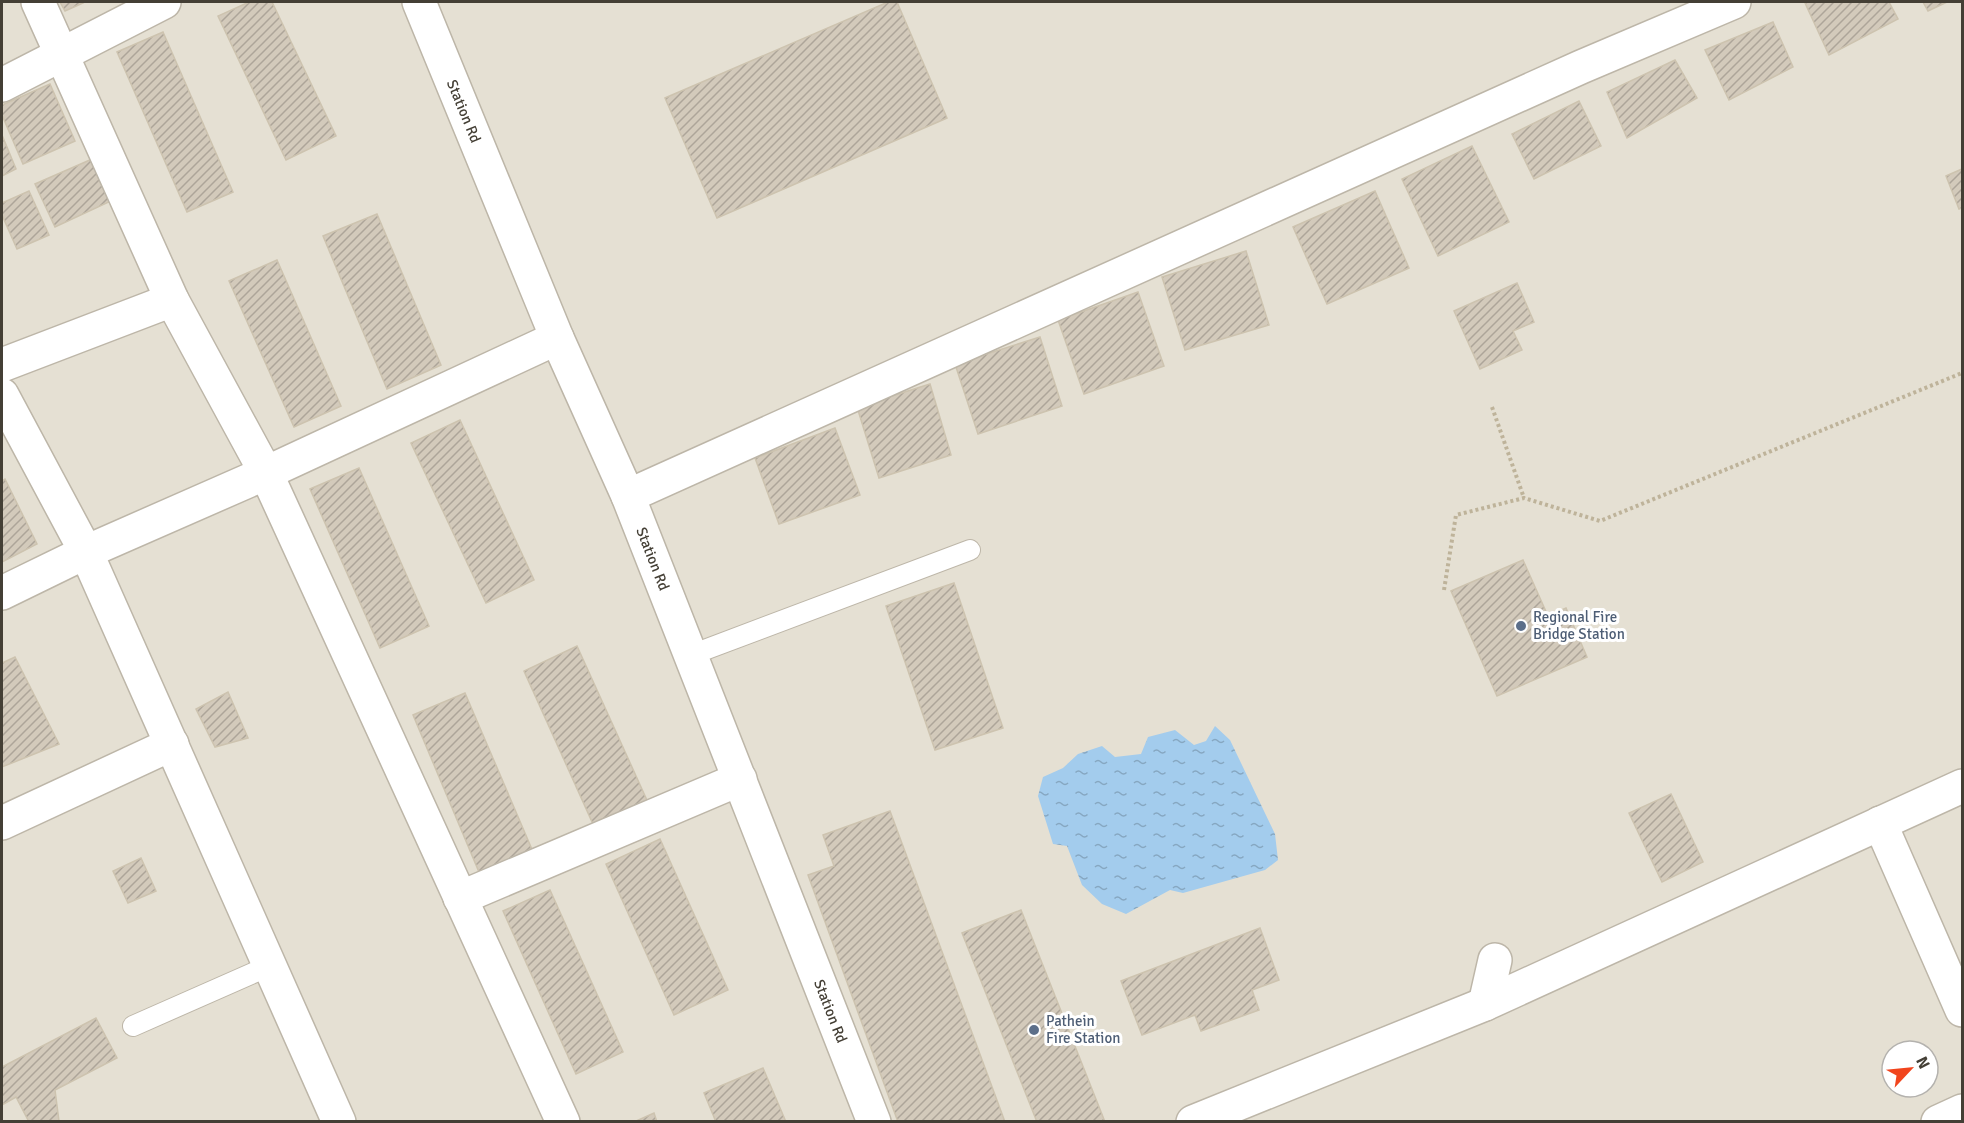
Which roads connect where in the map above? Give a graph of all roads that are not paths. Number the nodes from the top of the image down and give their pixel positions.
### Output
1 (38, 2) edge
2 (164, 2) edge
3 (419, 2) edge
4 (1734, 2) edge
5 (62, 54) junction
6 (2, 85) edge
7 (172, 300) junction
8 (557, 338) junction
9 (2, 365) edge
10 (2, 395) edge
11 (267, 473) junction
12 (628, 496) junction
13 (970, 550) dead end
14 (86, 552) junction
15 (2, 593) edge
16 (691, 655) junction
17 (172, 744) junction
18 (740, 779) junction
19 (1962, 786) edge
20 (2, 823) edge
21 (1880, 823) junction
22 (460, 898) junction
23 (1495, 960) dead end
24 (269, 966) junction
25 (1485, 1004) junction
26 (1962, 1010) edge
27 (133, 1026) dead end
28 (1962, 1111) edge
29 (339, 1122) edge
30 (563, 1122) edge
31 (874, 1122) edge
32 (1193, 1122) edge
33 (1938, 1122) edge

1 - 5 street
2 - 5 street
3 - 8 street, Station Rd
4 - 12 street
5 - 6 street
5 - 7 street
7 - 9 street
7 - 11 street
8 - 11 street
8 - 12 street, Station Rd
10 - 14 street
11 - 14 street
11 - 22 street
12 - 16 street, Station Rd
13 - 16 lane
14 - 15 street
14 - 17 street
16 - 18 street, Station Rd
17 - 20 street
17 - 24 street
18 - 22 street
18 - 31 street, Station Rd
19 - 21 street
21 - 25 street
21 - 26 street
22 - 30 street
23 - 25 street
24 - 27 lane
24 - 29 street
25 - 32 street
28 - 33 street

